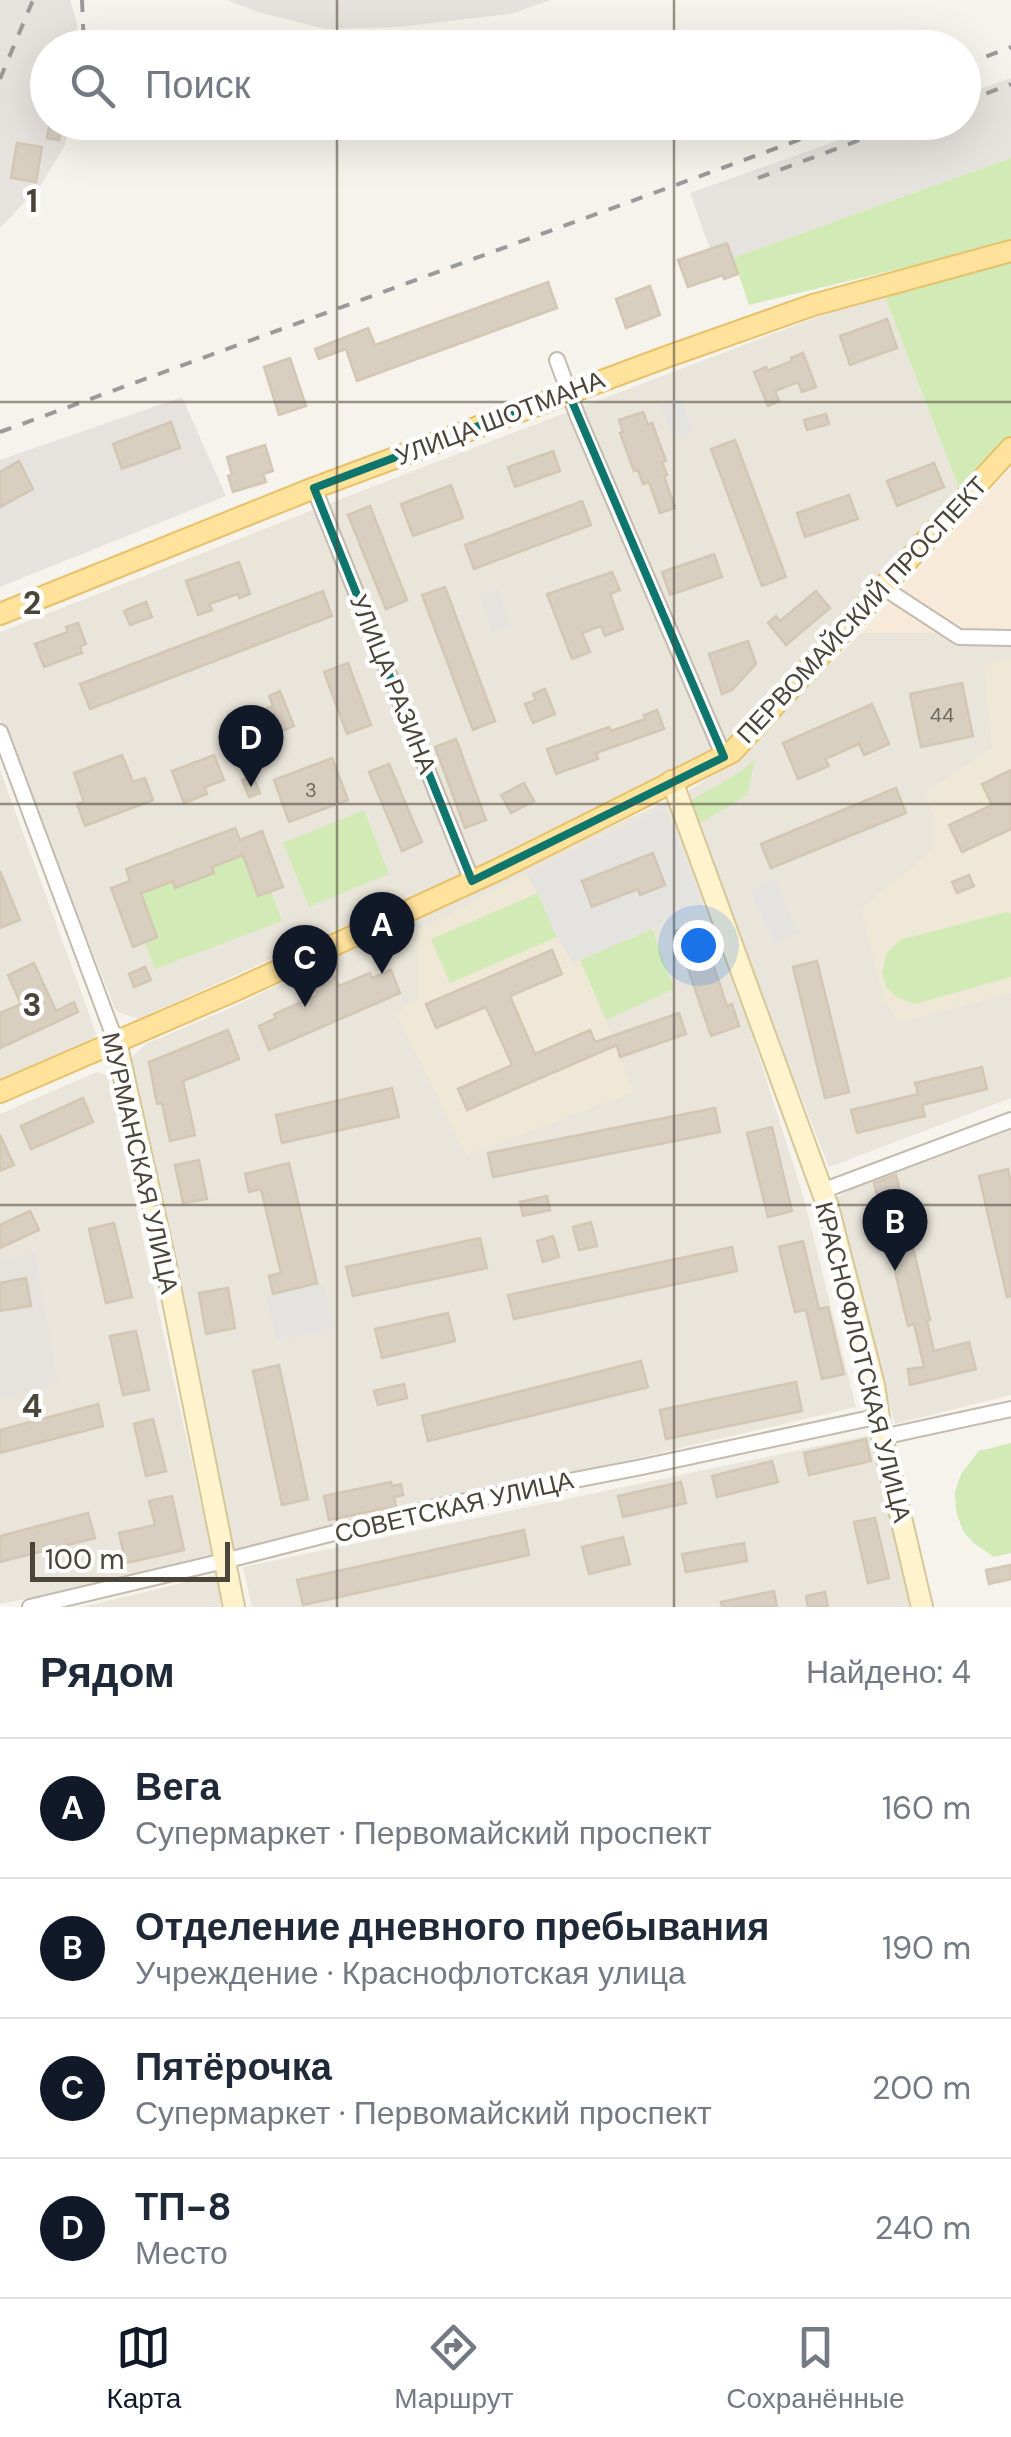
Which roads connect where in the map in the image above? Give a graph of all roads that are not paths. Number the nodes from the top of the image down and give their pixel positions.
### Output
1 (1011, 251) edge
2 (557, 360) dead end
3 (568, 392) junction
4 (1011, 448) edge
5 (314, 488) junction
6 (884, 588) junction
7 (0, 614) edge
8 (1011, 638) edge
9 (0, 732) edge
10 (724, 757) junction
11 (672, 781) junction
12 (472, 881) junction
13 (116, 1042) junction
14 (0, 1092) edge
15 (1011, 1120) edge
16 (822, 1191) junction
17 (1011, 1409) edge
18 (881, 1427) junction
19 (224, 1562) junction
20 (30, 1607) edge
21 (234, 1607) edge
22 (922, 1607) edge

1 - 3 main road, УЛИЦА ШОТМАНА
2 - 3 street
3 - 5 main road, УЛИЦА ШОТМАНА
3 - 10 street
4 - 6 main road, ПЕРВОМАЙСКИЙ ПРОСПЕКТ
5 - 7 main road, УЛИЦА ШОТМАНА
5 - 12 street, УЛИЦА РАЗИНА
6 - 8 street
6 - 10 main road, ПЕРВОМАЙСКИЙ ПРОСПЕКТ
9 - 13 street, МУРМАНСКАЯ УЛИЦА
10 - 11 main road, ПЕРВОМАЙСКИЙ ПРОСПЕКТ
11 - 12 main road, ПЕРВОМАЙСКИЙ ПРОСПЕКТ
11 - 16 street, КРАСНОФЛОТСКАЯ УЛИЦА
12 - 13 main road, ПЕРВОМАЙСКИЙ ПРОСПЕКТ
13 - 14 main road, ПЕРВОМАЙСКИЙ ПРОСПЕКТ
13 - 19 street, МУРМАНСКАЯ УЛИЦА
15 - 16 street
16 - 18 street, КРАСНОФЛОТСКАЯ УЛИЦА
17 - 18 street, СОВЕТСКАЯ УЛИЦА
18 - 19 street, СОВЕТСКАЯ УЛИЦА
18 - 22 street, КРАСНОФЛОТСКАЯ УЛИЦА
19 - 20 street, СОВЕТСКАЯ УЛИЦА
19 - 21 street, МУРМАНСКАЯ УЛИЦА

